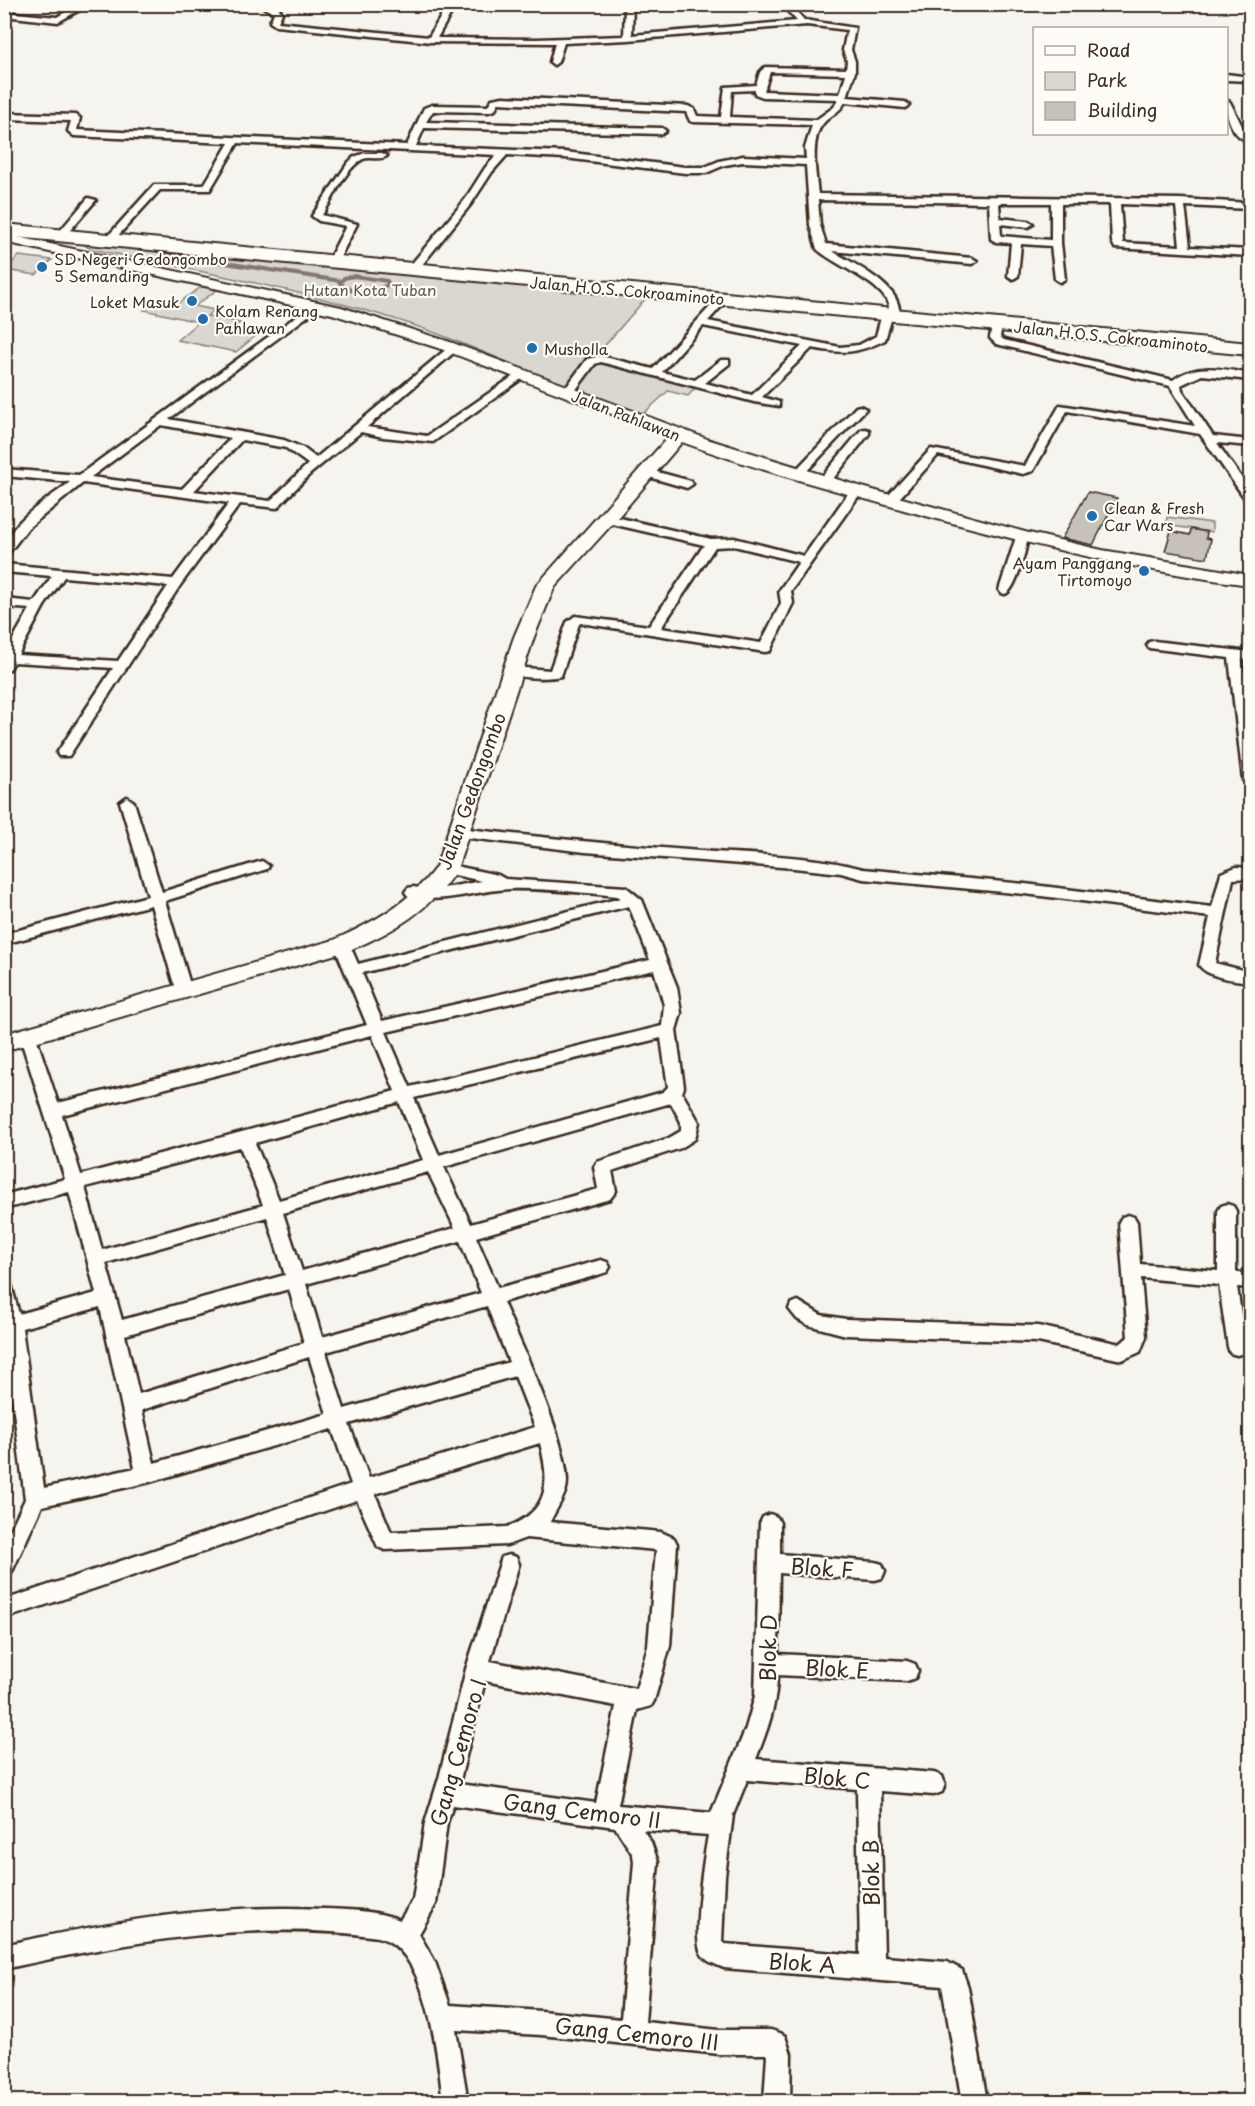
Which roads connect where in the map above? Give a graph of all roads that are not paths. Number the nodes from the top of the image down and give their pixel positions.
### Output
1 (86, 4) edge
2 (262, 4) edge
3 (629, 4) edge
4 (785, 4) edge
5 (4, 14) edge
6 (446, 15) dead end
7 (806, 23) junction
8 (628, 38) junction
9 (430, 40) junction
10 (560, 41) junction
11 (554, 62) dead end
12 (851, 72) junction
13 (1228, 77) edge
14 (1251, 79) edge
15 (759, 87) junction
16 (843, 98) junction
17 (1228, 104) edge
18 (904, 105) dead end
19 (4, 116) edge
20 (725, 120) junction
21 (818, 123) junction
22 (422, 125) junction
23 (662, 131) dead end
24 (1251, 139) edge
25 (235, 140) junction
26 (410, 148) junction
27 (433, 149) junction
28 (504, 153) junction
29 (810, 162) junction
30 (814, 197) junction
31 (91, 200) dead end
32 (994, 201) junction
33 (1056, 201) junction
34 (1116, 202) junction
35 (1180, 202) junction
36 (1250, 206) edge
37 (1250, 214) edge
38 (997, 221) junction
39 (1028, 224) dead end
40 (4, 230) edge
41 (62, 234) junction
42 (4, 238) edge
43 (111, 238) junction
44 (1016, 242) junction
45 (1056, 243) junction
46 (822, 247) junction
47 (1185, 250) junction
48 (1251, 253) edge
49 (333, 261) junction
50 (972, 261) dead end
51 (413, 269) junction
52 (1013, 276) dead end
53 (1060, 279) dead end
54 (723, 299) junction
55 (316, 304) junction
56 (890, 314) junction
57 (702, 323) junction
58 (997, 325) junction
59 (810, 344) junction
60 (453, 349) junction
61 (1251, 349) edge
62 (725, 362) dead end
63 (656, 372) junction
64 (522, 375) junction
65 (1251, 377) edge
66 (413, 382) junction
67 (698, 383) junction
68 (1175, 384) junction
69 (427, 385) dead end
70 (568, 393) junction
71 (470, 398) dead end
72 (754, 399) junction
73 (483, 402) junction
74 (775, 404) dead end
75 (860, 409) dead end
76 (159, 421) junction
77 (358, 428) junction
78 (865, 432) dead end
79 (673, 434) junction
80 (1206, 435) junction
81 (239, 436) junction
82 (1251, 443) edge
83 (315, 464) junction
84 (4, 472) edge
85 (646, 473) junction
86 (798, 474) junction
87 (81, 479) junction
88 (824, 482) junction
89 (687, 484) dead end
90 (856, 491) junction
91 (184, 494) junction
92 (1251, 497) edge
93 (236, 501) junction
94 (890, 501) junction
95 (607, 519) junction
96 (1022, 537) junction
97 (711, 543) junction
98 (4, 551) edge
99 (807, 560) junction
100 (4, 568) edge
101 (60, 574) junction
102 (1251, 580) edge
103 (176, 582) junction
104 (1005, 590) dead end
105 (4, 603) edge
106 (38, 606) junction
107 (652, 631) junction
108 (521, 632) junction
109 (1154, 645) dead end
110 (1235, 655) junction
111 (1251, 656) edge
112 (7, 662) edge
113 (122, 665) junction
114 (513, 671) junction
115 (64, 753) dead end
116 (1251, 780) edge
117 (127, 802) dead end
118 (458, 832) junction
119 (262, 866) dead end
120 (446, 869) junction
121 (1251, 873) edge
122 (514, 884) junction
123 (420, 893) junction
124 (155, 899) junction
125 (634, 900) junction
126 (1219, 913) junction
127 (4, 939) edge
128 (342, 945) junction
129 (659, 963) junction
130 (354, 970) junction
131 (1251, 977) edge
132 (181, 981) junction
133 (377, 1028) junction
134 (4, 1030) edge
135 (668, 1030) junction
136 (28, 1037) junction
137 (4, 1043) edge
138 (674, 1093) junction
139 (405, 1094) junction
140 (51, 1111) junction
141 (245, 1139) junction
142 (434, 1165) junction
143 (75, 1182) junction
144 (4, 1202) edge
145 (273, 1209) junction
146 (1227, 1211) dead end
147 (1128, 1222) dead end
148 (466, 1233) junction
149 (95, 1259) junction
150 (601, 1267) dead end
151 (1131, 1270) junction
152 (1227, 1280) junction
153 (1251, 1281) edge
154 (295, 1282) junction
155 (4, 1289) edge
156 (106, 1299) junction
157 (491, 1299) junction
158 (798, 1309) dead end
159 (115, 1330) junction
160 (11, 1337) edge
161 (315, 1347) junction
162 (1237, 1347) dead end
163 (519, 1367) junction
164 (131, 1405) junction
165 (339, 1419) junction
166 (547, 1432) junction
167 (146, 1474) junction
168 (363, 1489) junction
169 (35, 1499) junction
170 (770, 1523) dead end
171 (526, 1529) junction
172 (769, 1563) junction
173 (509, 1564) dead end
174 (4, 1568) edge
175 (875, 1571) dead end
176 (4, 1610) edge
177 (767, 1664) junction
178 (477, 1669) junction
179 (907, 1671) dead end
180 (628, 1698) junction
181 (740, 1769) junction
182 (868, 1779) junction
183 (934, 1784) dead end
184 (445, 1793) junction
185 (614, 1816) junction
186 (720, 1825) junction
187 (404, 1936) junction
188 (4, 1957) edge
189 (872, 1968) junction
190 (440, 2017) junction
191 (632, 2033) junction
192 (456, 2102) edge
193 (777, 2102) edge
194 (975, 2102) edge

1 - 5 street
2 - 9 street
3 - 8 street
4 - 7 street
6 - 9 street
7 - 8 street
7 - 12 street
8 - 10 street
9 - 10 street
10 - 11 street
12 - 15 street
12 - 16 street
13 - 14 street
15 - 16 street
15 - 20 street
16 - 18 street
16 - 21 street
17 - 24 street
19 - 25 street
20 - 21 street
20 - 22 street
21 - 29 street
22 - 23 street
22 - 26 street
25 - 26 street
25 - 43 street
26 - 27 street
27 - 28 street
27 - 49 street
28 - 29 street
28 - 51 street
29 - 30 street
30 - 32 street
30 - 46 street
31 - 41 street
32 - 33 street
32 - 38 street
33 - 34 street
33 - 45 street
34 - 35 street
34 - 47 street
35 - 36 street
35 - 47 street
36 - 37 street
38 - 39 street
38 - 44 street
40 - 41 highway, Jalan H.O.S. Cokroaminoto
41 - 43 highway, Jalan H.O.S. Cokroaminoto
42 - 55 street, Jalan Pahlawan
43 - 49 highway, Jalan H.O.S. Cokroaminoto
44 - 45 street
44 - 52 street
45 - 53 street
46 - 50 street
46 - 56 street
47 - 48 street
49 - 51 highway, Jalan H.O.S. Cokroaminoto
51 - 54 highway, Jalan H.O.S. Cokroaminoto
54 - 56 highway, Jalan H.O.S. Cokroaminoto
54 - 57 street
55 - 60 street, Jalan Pahlawan
55 - 76 street
56 - 58 highway, Jalan H.O.S. Cokroaminoto
56 - 59 street
57 - 59 street
57 - 63 street
58 - 61 highway, Jalan H.O.S. Cokroaminoto
58 - 68 street
59 - 72 street
60 - 64 street, Jalan Pahlawan
60 - 66 street
62 - 67 street
63 - 67 street
63 - 70 street
64 - 70 street, Jalan Pahlawan
64 - 73 street
65 - 68 street
66 - 69 street
66 - 77 street
67 - 72 street
68 - 80 street
70 - 79 street, Jalan Pahlawan
71 - 73 street
72 - 74 street
73 - 77 street
75 - 86 street
76 - 81 street
76 - 87 street
77 - 83 street
78 - 88 street
79 - 85 street, Jalan Gedongombo
79 - 86 street, Jalan Pahlawan
79 - 108 street, Jalan Gedongombo
80 - 82 street
80 - 92 street
80 - 94 street
81 - 83 street
81 - 91 street
83 - 93 street
84 - 87 street
85 - 89 street
85 - 95 street, Jalan Gedongombo
86 - 88 street, Jalan Pahlawan
87 - 91 street
87 - 98 street
88 - 90 street, Jalan Pahlawan
90 - 94 street, Jalan Pahlawan
90 - 99 street
91 - 93 street
93 - 103 street
94 - 96 street, Jalan Pahlawan
95 - 97 street
95 - 108 street, Jalan Gedongombo
96 - 102 street, Jalan Pahlawan
96 - 104 street
97 - 99 street
97 - 107 street
99 - 107 street
100 - 101 street
101 - 103 street
101 - 106 street
103 - 113 street
105 - 106 street
106 - 112 street
107 - 114 street
108 - 114 street, Jalan Gedongombo
108 - 123 street, Jalan Gedongombo
109 - 110 street
110 - 111 street
110 - 116 street
112 - 113 street
113 - 115 street
114 - 118 street, Jalan Gedongombo
117 - 124 street
118 - 120 street, Jalan Gedongombo
118 - 126 street
119 - 124 street
120 - 122 street
120 - 123 street, Jalan Gedongombo
121 - 126 street
122 - 123 street
122 - 125 street
123 - 128 street, Jalan Gedongombo
123 - 132 street, Jalan Gedongombo
124 - 127 street
124 - 132 street
125 - 129 street
125 - 130 street
126 - 131 street
128 - 130 street
128 - 136 street, Jalan Gedongombo
129 - 133 street
129 - 135 street
130 - 133 street
132 - 134 street, Jalan Gedongombo
133 - 139 street
133 - 140 street
135 - 138 street
135 - 139 street
136 - 137 street, Jalan Gedongombo
136 - 140 street
138 - 142 street
138 - 148 street
139 - 141 street
139 - 142 street
140 - 143 street
141 - 143 street
141 - 145 street
142 - 145 street
142 - 148 street
143 - 144 street
143 - 149 street
145 - 149 street
145 - 154 street
146 - 152 street
147 - 151 street
148 - 154 street
148 - 157 street
149 - 156 street
150 - 157 street
151 - 152 street
151 - 158 street
152 - 153 street
152 - 162 street
154 - 159 street
154 - 161 street
155 - 160 street
156 - 159 street
156 - 160 street
157 - 161 street
157 - 163 street
159 - 164 street
160 - 169 street
161 - 164 street
161 - 165 street
163 - 165 street
163 - 166 street
164 - 167 street
165 - 167 street
165 - 168 street
166 - 168 street
166 - 171 street
167 - 169 street
168 - 171 street
168 - 176 street
169 - 174 street
170 - 172 street, Blok D
171 - 180 street
172 - 175 street, Blok F
172 - 177 street, Blok D
173 - 178 street
177 - 179 street, Blok E
177 - 181 street, Blok D
178 - 180 street, Gang Cemoro I
178 - 184 street, Gang Cemoro I
180 - 185 street
181 - 182 street, Blok C
181 - 186 street, Blok A
182 - 183 street, Blok C
182 - 189 street, Blok B
184 - 185 street, Gang Cemoro II
184 - 187 street, Gang Cemoro I
185 - 186 street, Gang Cemoro II
185 - 191 street
186 - 189 street, Blok A
187 - 188 street
187 - 190 street
189 - 194 street, Blok A
190 - 191 street, Gang Cemoro III
190 - 192 street
191 - 193 street, Gang Cemoro III

